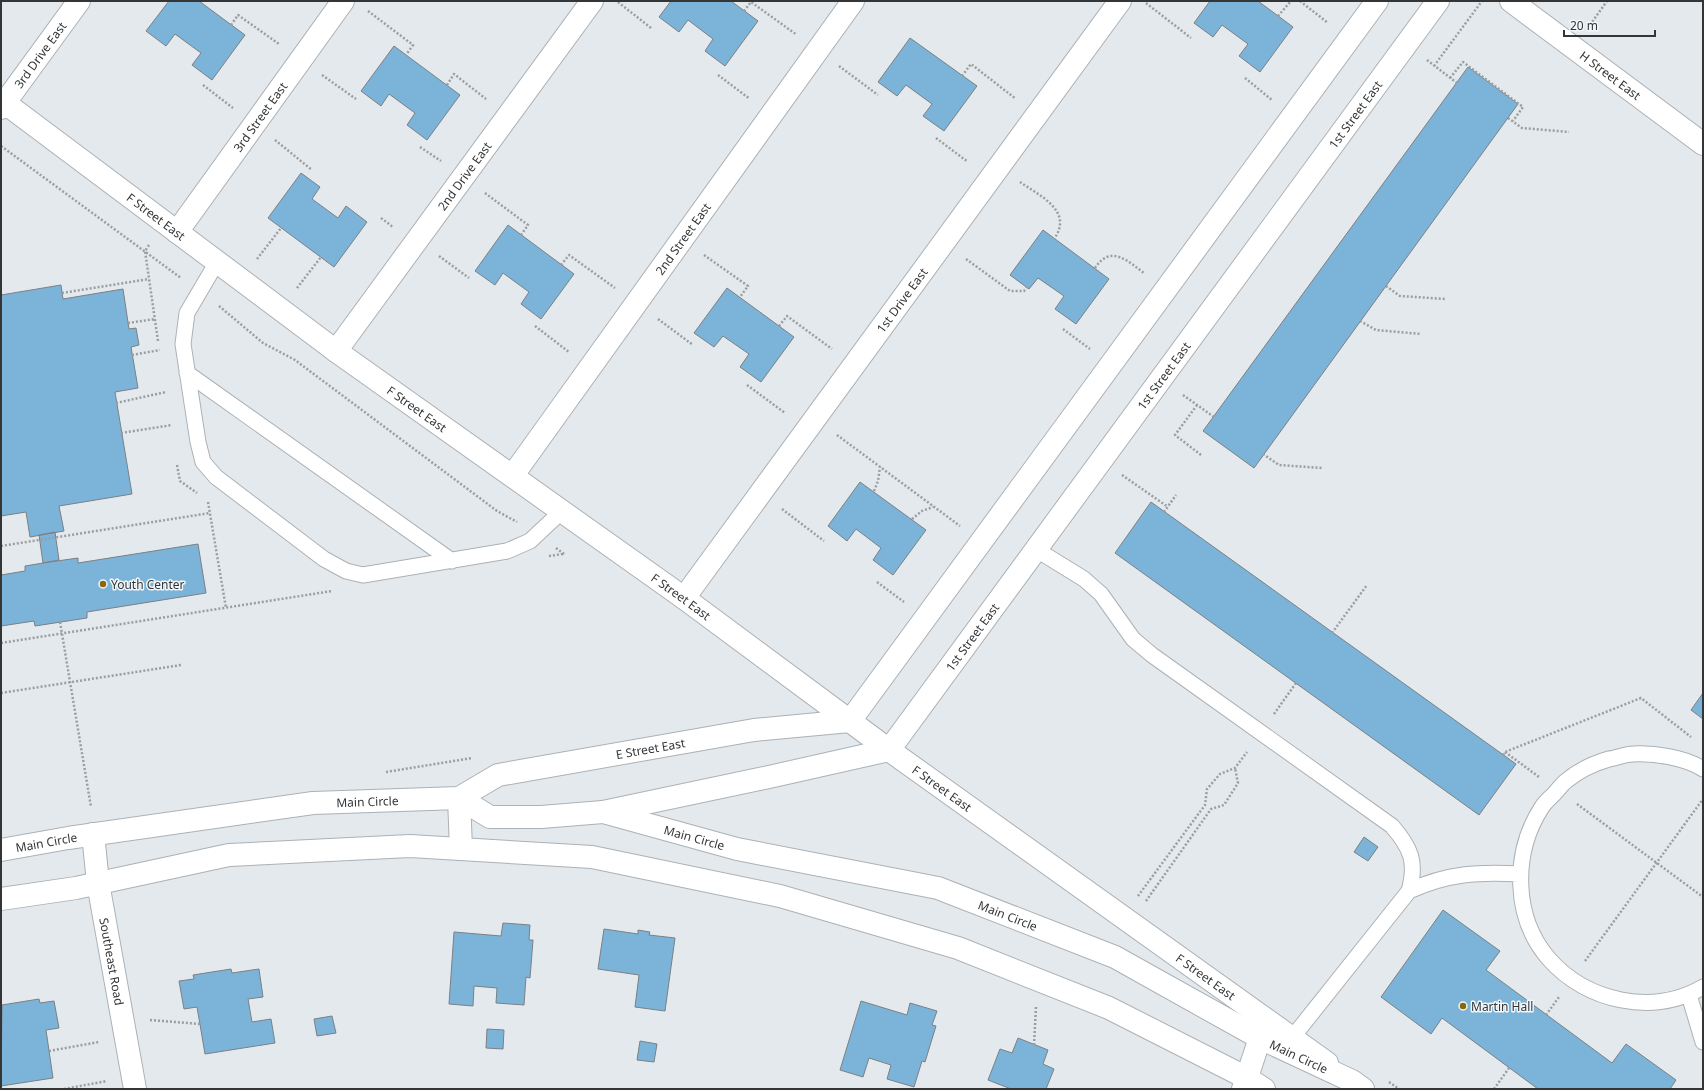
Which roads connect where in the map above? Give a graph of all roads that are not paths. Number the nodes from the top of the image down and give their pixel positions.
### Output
1 (79, 1) edge
2 (343, 1) edge
3 (592, 1) edge
4 (853, 1) edge
5 (1120, 1) edge
6 (1377, 1) edge
7 (1438, 1) edge
8 (1511, 1) edge
9 (2, 104) edge
10 (1703, 144) edge
11 (177, 232) junction
12 (217, 262) junction
13 (336, 351) junction
14 (187, 374) junction
15 (513, 475) junction
16 (562, 511) junction
17 (1037, 550) junction
18 (452, 561) junction
19 (684, 598) junction
20 (850, 721) junction
21 (890, 750) junction
22 (1703, 768) edge
23 (459, 798) junction
24 (603, 812) junction
25 (93, 834) junction
26 (461, 849) junction
27 (1, 850) edge
28 (1520, 874) junction
29 (98, 883) junction
30 (1410, 891) junction
31 (1, 899) edge
32 (1703, 987) edge
33 (1689, 995) junction
34 (1260, 1038) junction
35 (1292, 1038) junction
36 (1703, 1042) edge
37 (134, 1082) edge
38 (1251, 1085) edge
39 (1357, 1085) edge

1 - 9 street, 3rd Drive East
2 - 11 street, 3rd Street East
3 - 13 street, 2nd Drive East
4 - 15 street, 2nd Street East
5 - 19 street, 1st Drive East
6 - 20 street
7 - 17 street, 1st Street East
8 - 10 street, H Street East
9 - 11 street, F Street East
11 - 12 street, F Street East
12 - 13 street, F Street East
12 - 14 lane
13 - 15 street, F Street East
14 - 18 lane
14 - 18 lane
15 - 16 street, F Street East
16 - 18 lane
16 - 19 street, F Street East
17 - 21 street, 1st Street East
17 - 30 lane
19 - 20 street, F Street East
20 - 21 street, F Street East
20 - 23 street, E Street East
21 - 24 street
21 - 35 street, F Street East
22 - 28 lane
23 - 24 street, Main Circle
23 - 25 street, Main Circle
23 - 26 street
24 - 34 street, Main Circle
25 - 27 street, Main Circle
25 - 29 street, Southeast Road
26 - 29 street
26 - 38 street
28 - 30 lane
28 - 33 lane
29 - 31 street
29 - 37 street, Southeast Road
30 - 35 lane
32 - 33 lane
33 - 36 lane
34 - 38 street
34 - 39 street, Main Circle
35 - 39 street, F Street East

